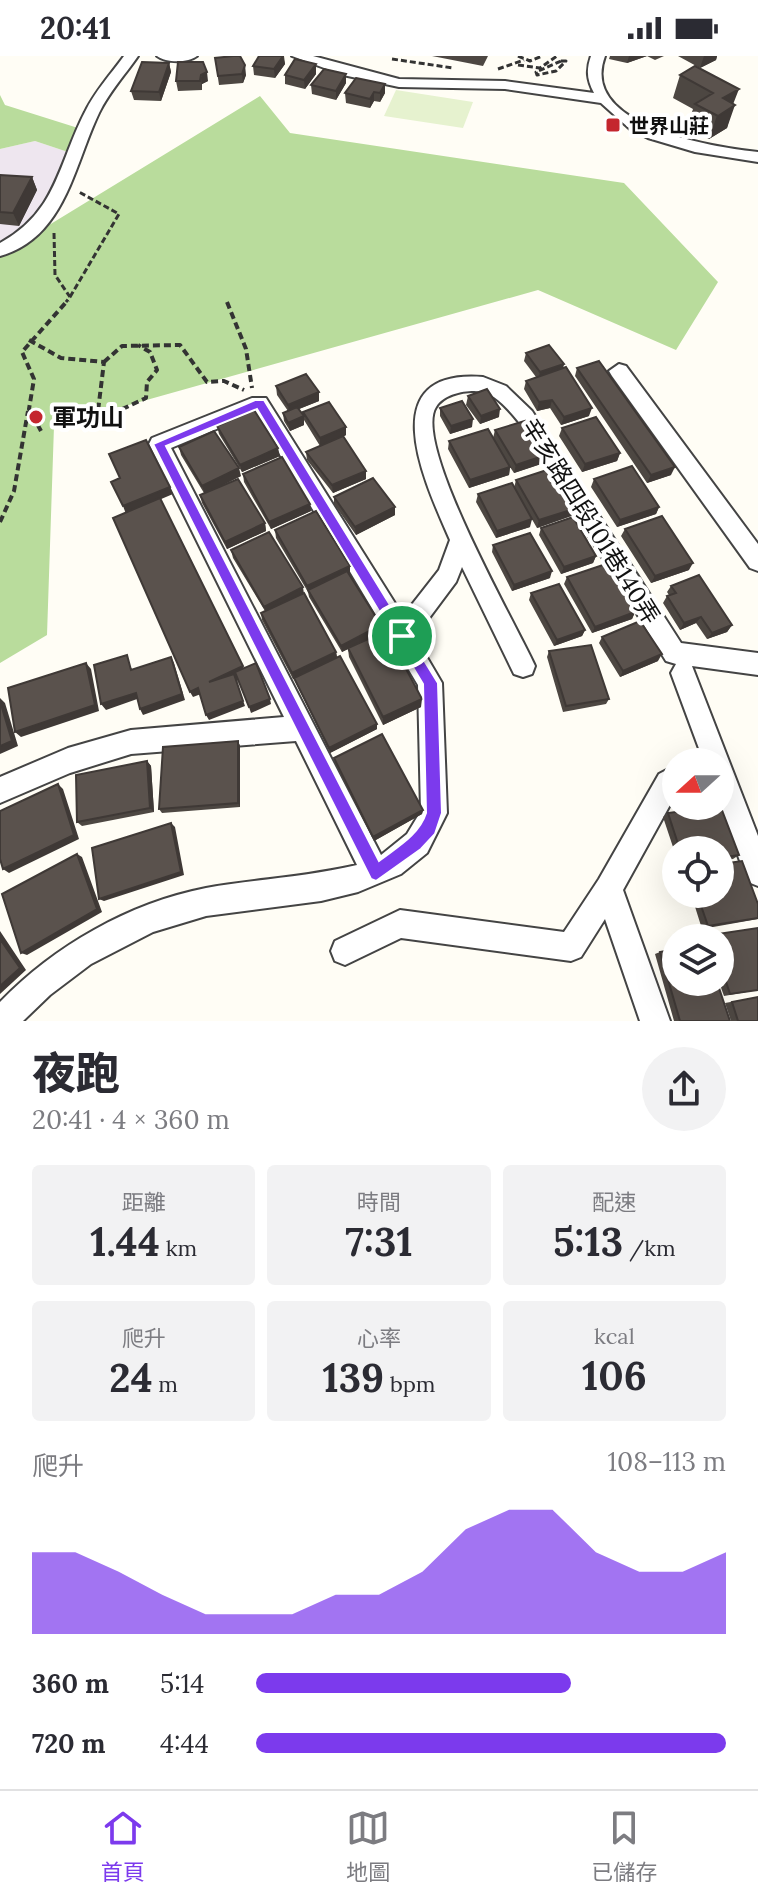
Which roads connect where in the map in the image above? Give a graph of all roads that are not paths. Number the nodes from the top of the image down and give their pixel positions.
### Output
1 (131, 56) edge
2 (164, 56) edge
3 (190, 56) edge
4 (299, 56) edge
5 (598, 56) edge
6 (602, 94) junction
7 (758, 157) edge
8 (0, 250) edge
9 (619, 371) dead end
10 (461, 541) junction
11 (758, 561) edge
12 (402, 636) junction
13 (758, 664) edge
14 (523, 666) dead end
15 (683, 673) dead end
16 (303, 728) junction
17 (708, 748) edge
18 (0, 790) edge
19 (662, 794) edge
20 (734, 813) edge
21 (758, 872) edge
22 (376, 873) junction
23 (609, 889) junction
24 (345, 951) dead end
25 (3, 1021) edge
26 (655, 1021) edge

1 - 8 street
2 - 3 street
4 - 6 street
5 - 6 street
6 - 7 street
9 - 11 street
10 - 12 street
10 - 13 street, 辛亥路四段101巷140弄
10 - 14 street, 辛亥路四段101巷140弄
12 - 16 street
12 - 22 street
15 - 17 street
16 - 18 street
16 - 22 street
19 - 23 street
20 - 21 street
22 - 25 street
23 - 24 street
23 - 26 street

